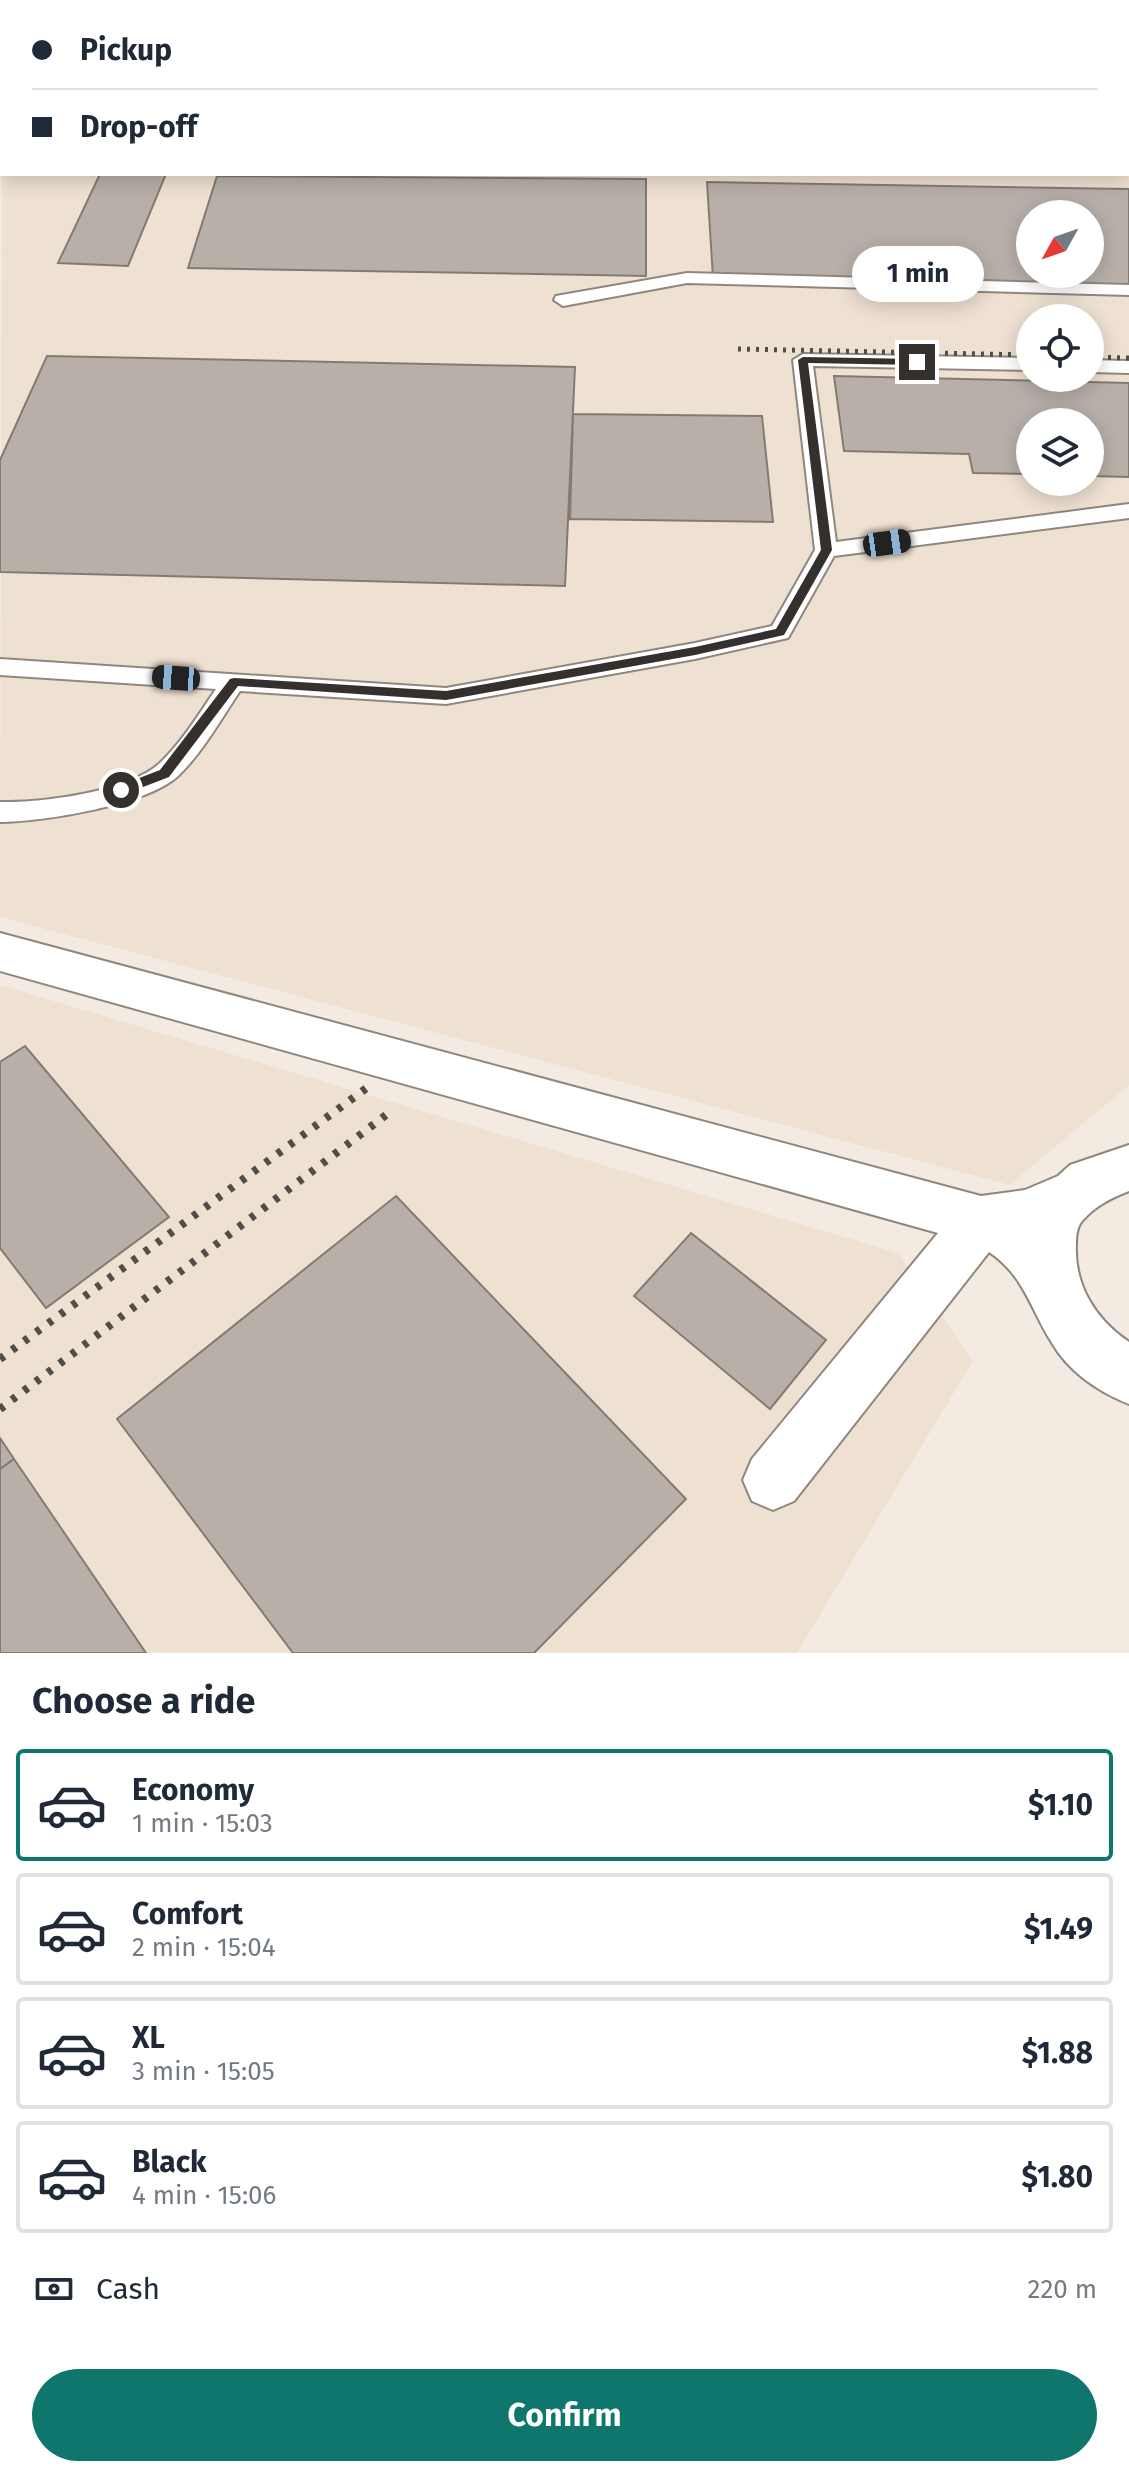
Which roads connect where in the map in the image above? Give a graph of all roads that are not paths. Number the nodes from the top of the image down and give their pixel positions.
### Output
1 (1129, 290) edge
2 (563, 300) dead end
3 (1016, 364) edge
4 (1104, 366) edge
5 (1129, 367) edge
6 (1129, 511) edge
7 (826, 550) junction
8 (0, 667) edge
9 (234, 682) junction
10 (0, 812) edge
11 (0, 952) edge
12 (1129, 1148) edge
13 (1094, 1182) edge
14 (981, 1221) junction
15 (1049, 1277) junction
16 (1129, 1376) edge
17 (773, 1480) dead end

1 - 2 lane
3 - 7 lane
4 - 5 lane
6 - 7 lane
7 - 9 lane
8 - 9 lane
9 - 10 lane
11 - 14 street
12 - 13 street
13 - 14 street
13 - 15 street
14 - 15 street
14 - 17 street
15 - 16 street

